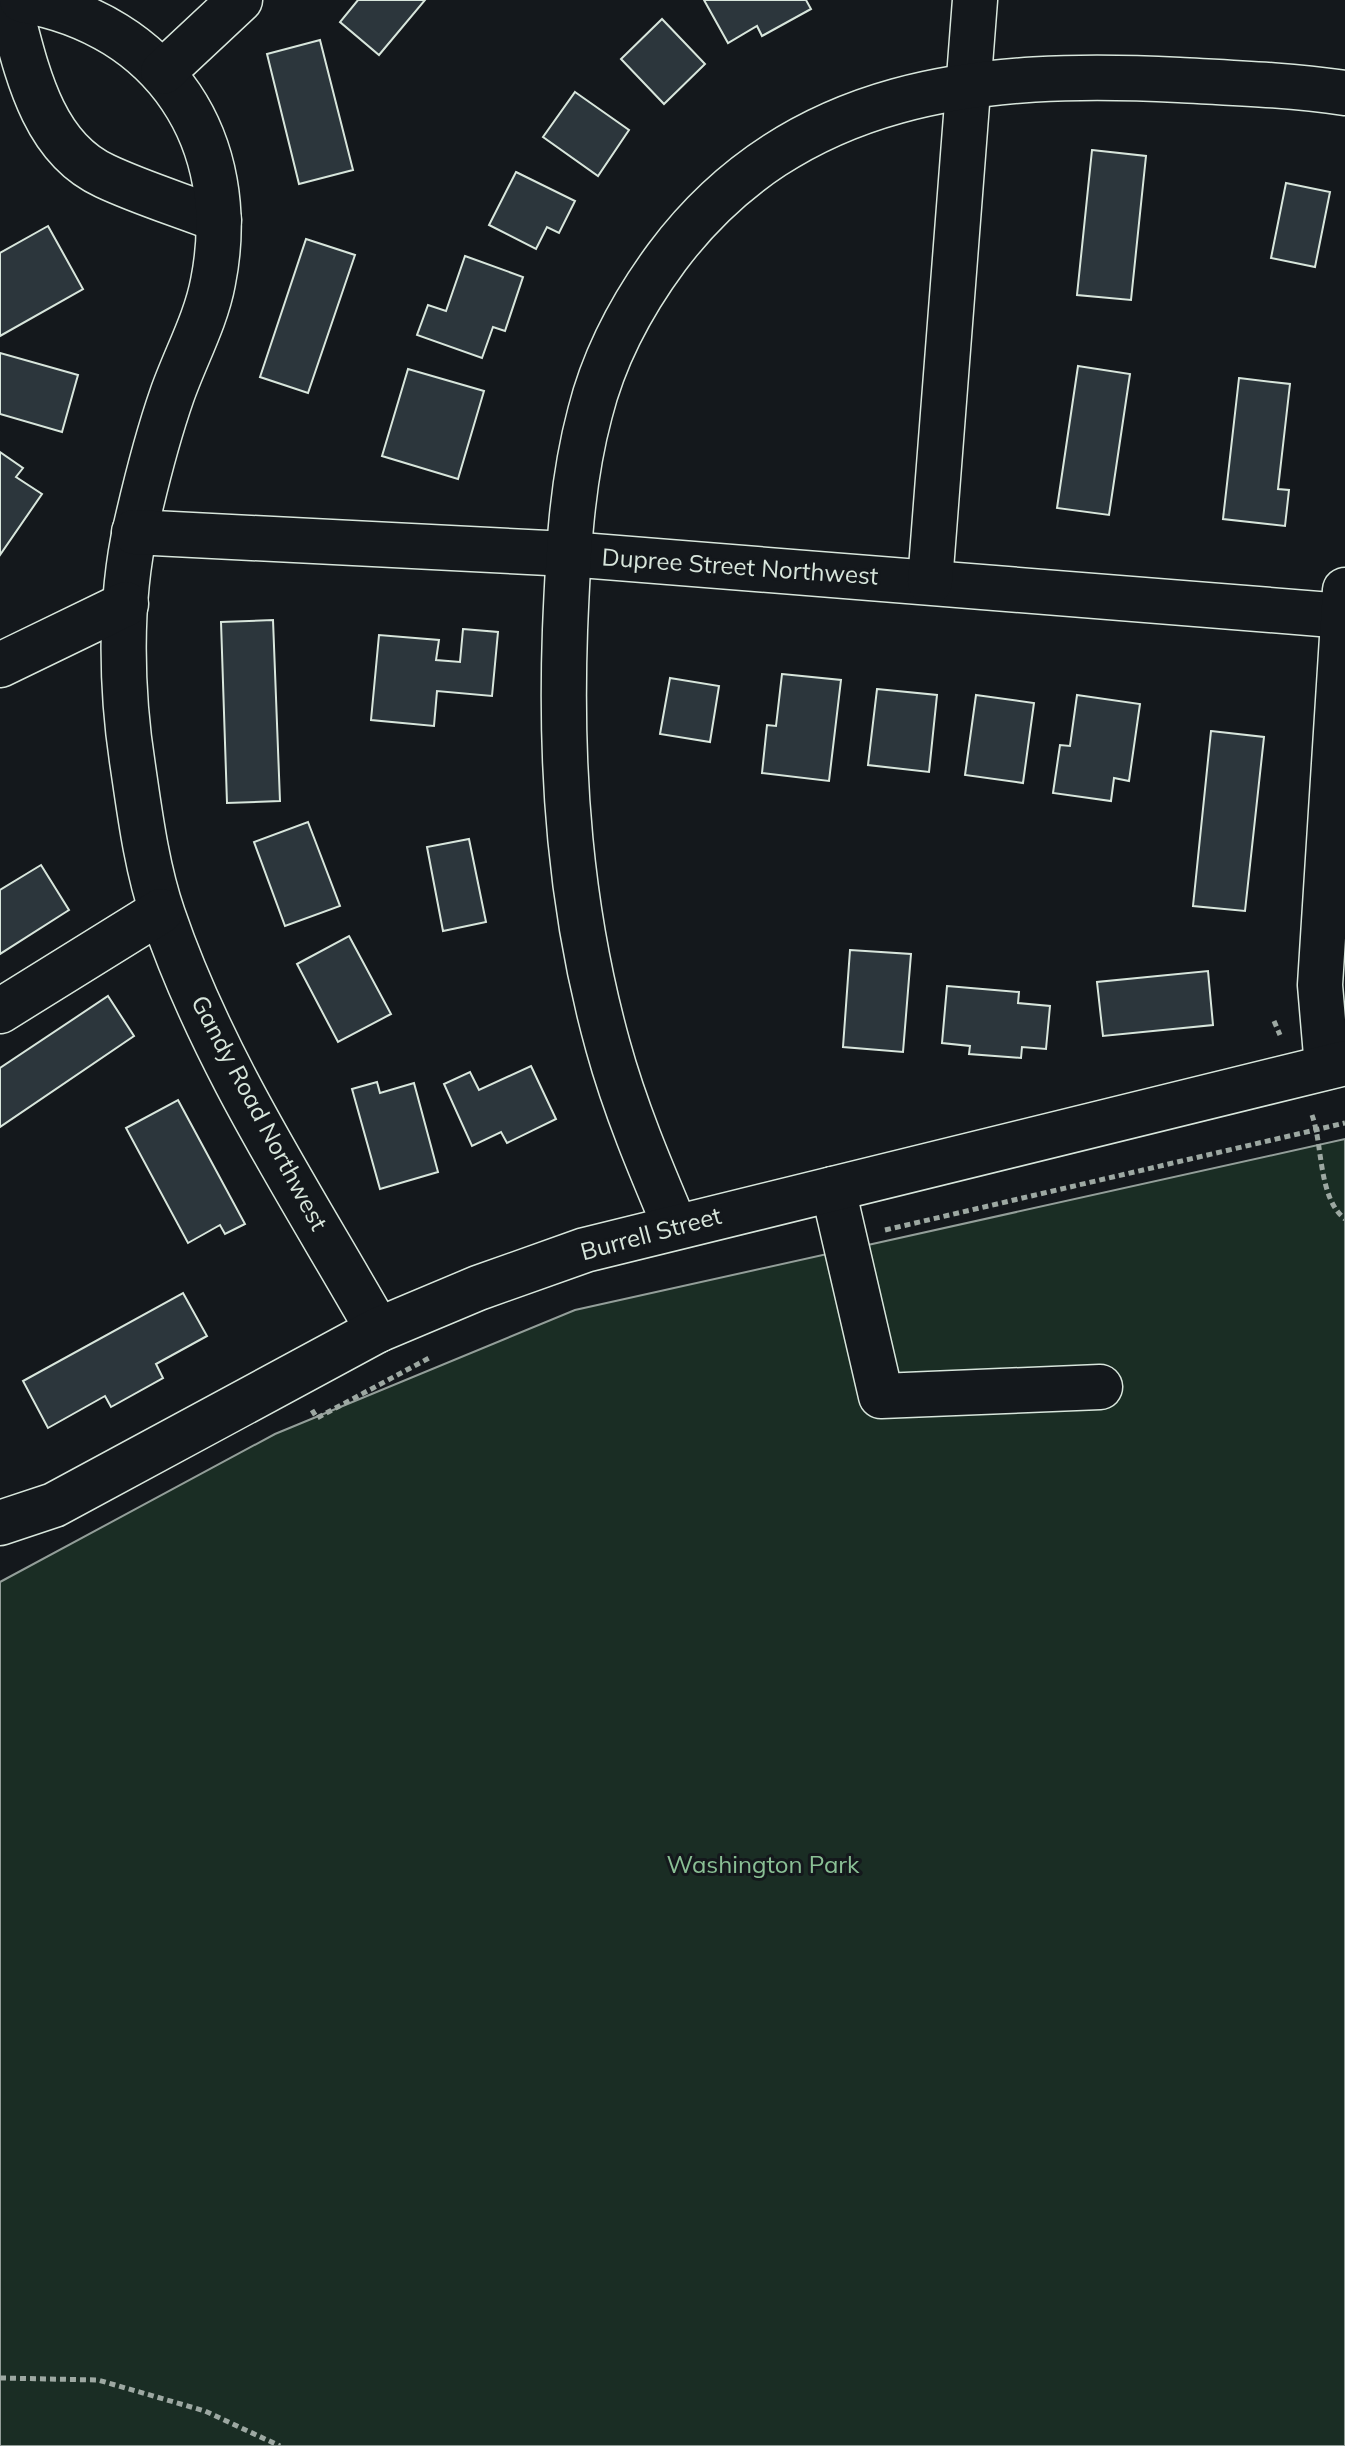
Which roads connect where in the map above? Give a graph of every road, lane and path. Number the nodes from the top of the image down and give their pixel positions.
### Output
1 (8, 0) edge
2 (22, 0) edge
3 (240, 0) edge
4 (975, 0) edge
5 (163, 72) junction
6 (968, 84) junction
7 (1345, 93) edge
8 (219, 220) junction
9 (134, 532) junction
10 (568, 554) junction
11 (930, 582) junction
12 (126, 604) junction
13 (1344, 607) edge
14 (0, 665) edge
15 (161, 911) junction
16 (0, 1011) edge
17 (1274, 1021) dead end
18 (1323, 1068) edge
19 (1345, 1123) edge
20 (1317, 1129) junction
21 (833, 1189) junction
22 (1345, 1219) edge
23 (675, 1226) junction
24 (845, 1235) junction
25 (378, 1330) junction
26 (443, 1352) dead end
27 (289, 1376) junction
28 (1100, 1387) dead end
29 (0, 1523) edge
30 (0, 2378) edge
31 (280, 2446) edge

1 - 8 street
2 - 5 street, Gandy Road Northwest
3 - 5 street
4 - 6 street
5 - 8 street, Gandy Road Northwest
6 - 7 street
6 - 10 street
6 - 11 street
8 - 9 street, Gandy Road Northwest
9 - 10 street, Dupree Street Northwest
9 - 12 street, Gandy Road Northwest
10 - 11 street, Dupree Street Northwest
10 - 23 street
11 - 13 street, Dupree Street Northwest
12 - 14 street
12 - 15 street, Gandy Road Northwest
13 - 18 street
15 - 16 street
15 - 25 street, Gandy Road Northwest
17 - 18 path
18 - 20 path
18 - 21 street, Burrell Street
19 - 20 path
20 - 22 path
20 - 24 path
21 - 23 street, Burrell Street
21 - 24 street
23 - 25 street, Burrell Street
24 - 28 street
25 - 27 street, Burrell Street
26 - 27 path
27 - 29 street, Burrell Street
30 - 31 path

